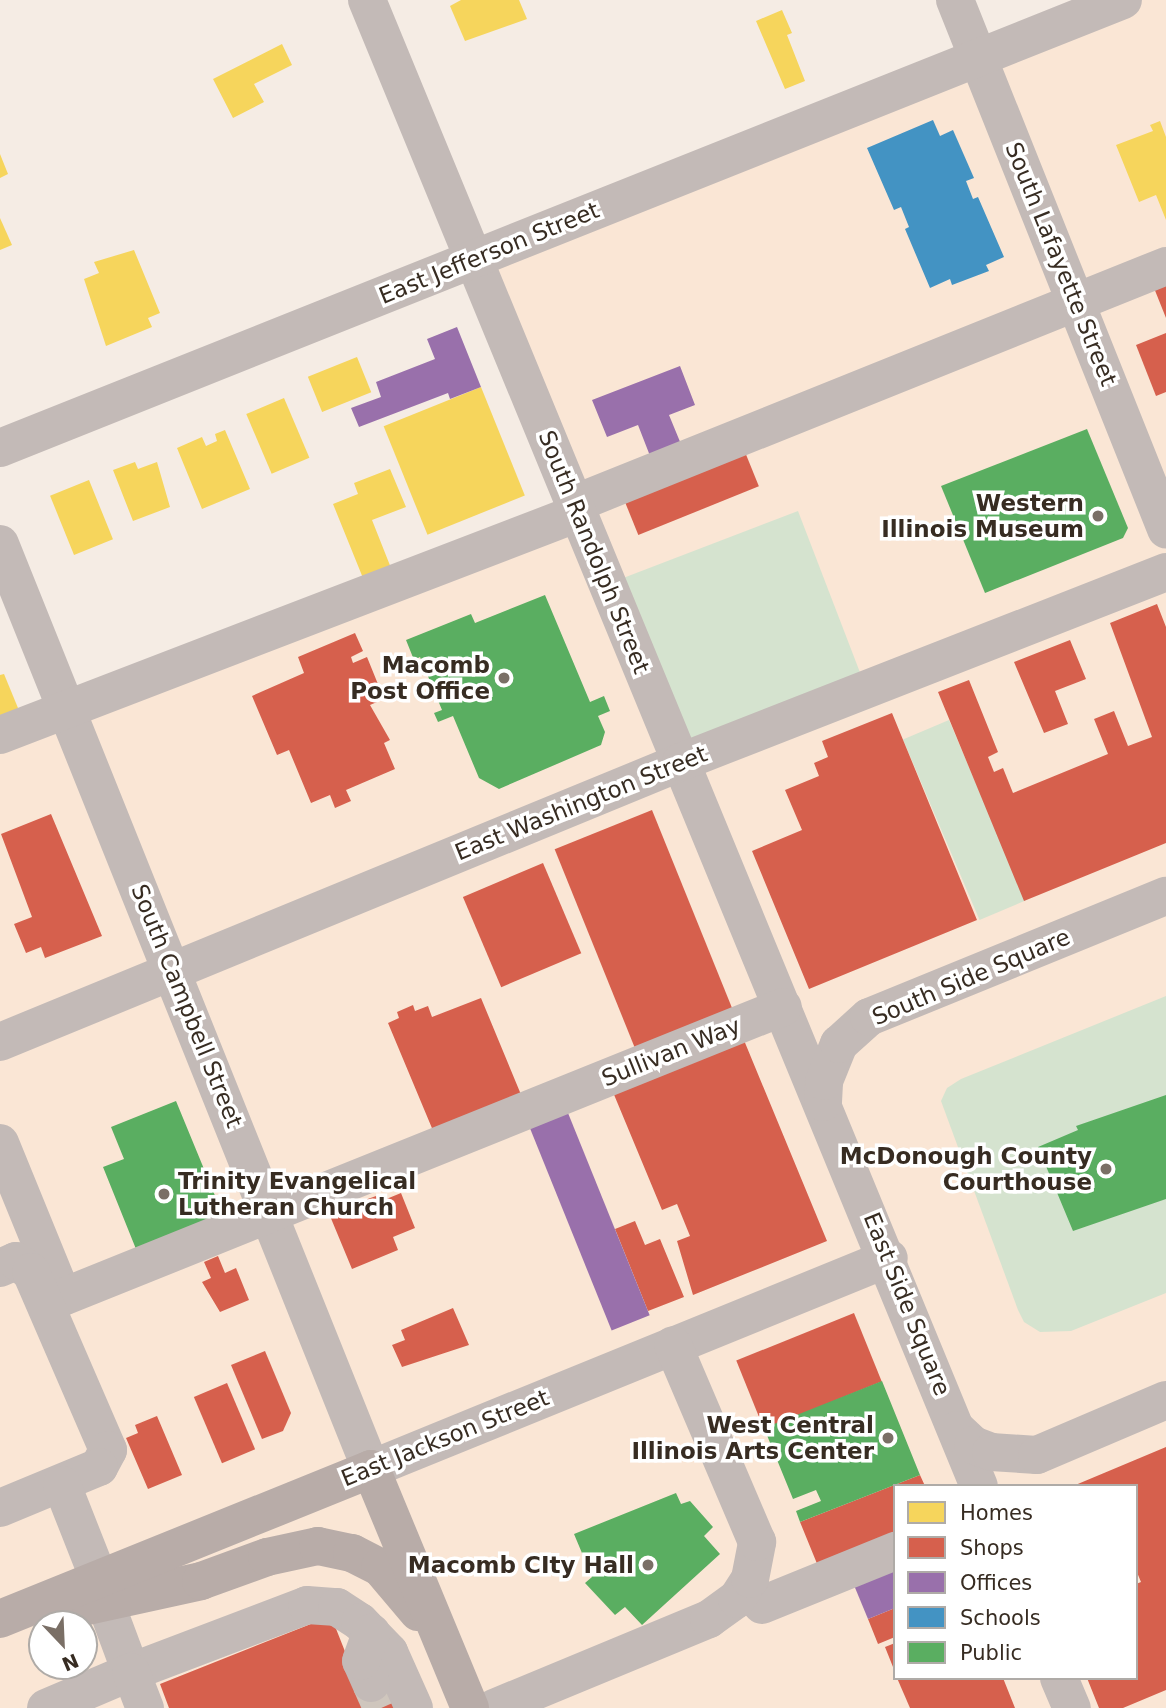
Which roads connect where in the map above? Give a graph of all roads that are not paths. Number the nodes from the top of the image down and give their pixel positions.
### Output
1 (368, 0) edge
2 (955, 0) edge
3 (1123, 0) edge
4 (978, 57) junction
5 (474, 260) junction
6 (1166, 266) edge
7 (1075, 301) junction
8 (0, 448) edge
9 (576, 508) junction
10 (1166, 529) edge
11 (0, 544) edge
12 (1166, 572) edge
13 (66, 708) junction
14 (0, 735) edge
15 (681, 762) junction
16 (1166, 896) edge
17 (174, 970) junction
18 (783, 1007) junction
19 (0, 1042) edge
20 (823, 1102) junction
21 (0, 1143) edge
22 (270, 1214) junction
23 (889, 1258) junction
24 (8, 1264) edge
25 (673, 1345) junction
26 (1166, 1400) edge
27 (957, 1430) junction
28 (371, 1469) junction
29 (978, 1484) edge
30 (62, 1485) junction
31 (0, 1508) edge
32 (893, 1552) edge
33 (102, 1590) junction
34 (762, 1605) dead end
35 (0, 1619) edge
36 (0, 1625) edge
37 (371, 1633) junction
38 (131, 1672) junction
39 (456, 1673) junction
40 (1060, 1680) edge
41 (371, 1683) tunnel mouth
42 (46, 1708) edge
43 (145, 1708) edge
44 (414, 1708) edge
45 (470, 1708) edge
46 (494, 1708) edge
47 (1072, 1708) edge

1 - 5 street, South Randolph Street
2 - 4 street, South Lafayette Street
3 - 4 street, East Jefferson Street
4 - 5 street, East Jefferson Street
4 - 7 street, South Lafayette Street
5 - 8 street, East Jefferson Street
5 - 9 street, South Randolph Street
6 - 7 street
7 - 9 street
7 - 10 street, South Lafayette Street
9 - 13 street
9 - 15 street, South Randolph Street
11 - 13 street, South Campbell Street
12 - 15 street, East Washington Street
13 - 14 street
13 - 17 street, South Campbell Street
15 - 17 street, East Washington Street
15 - 18 street, South Randolph Street
16 - 20 street, South Side Square
17 - 19 street, East Washington Street
17 - 22 street, South Campbell Street
18 - 20 street, South Randolph Street
18 - 22 street, Sullivan Way
20 - 23 street, East Side Square
21 - 22 street, Sullivan Way
22 - 28 street, South Campbell Street
23 - 25 street, East Jackson Street
23 - 27 street, East Side Square
24 - 30 street
25 - 28 street, East Jackson Street
25 - 46 street
26 - 27 street
27 - 29 street, East Side Square
28 - 33 highway, East Jackson Street
28 - 39 highway
30 - 31 street
30 - 33 street
32 - 34 street
33 - 35 highway, East Jackson Street
33 - 36 highway
33 - 38 street
33 - 39 highway
37 - 38 street
37 - 41 street
37 - 44 street
38 - 42 street
38 - 43 street
39 - 45 highway
40 - 47 street

